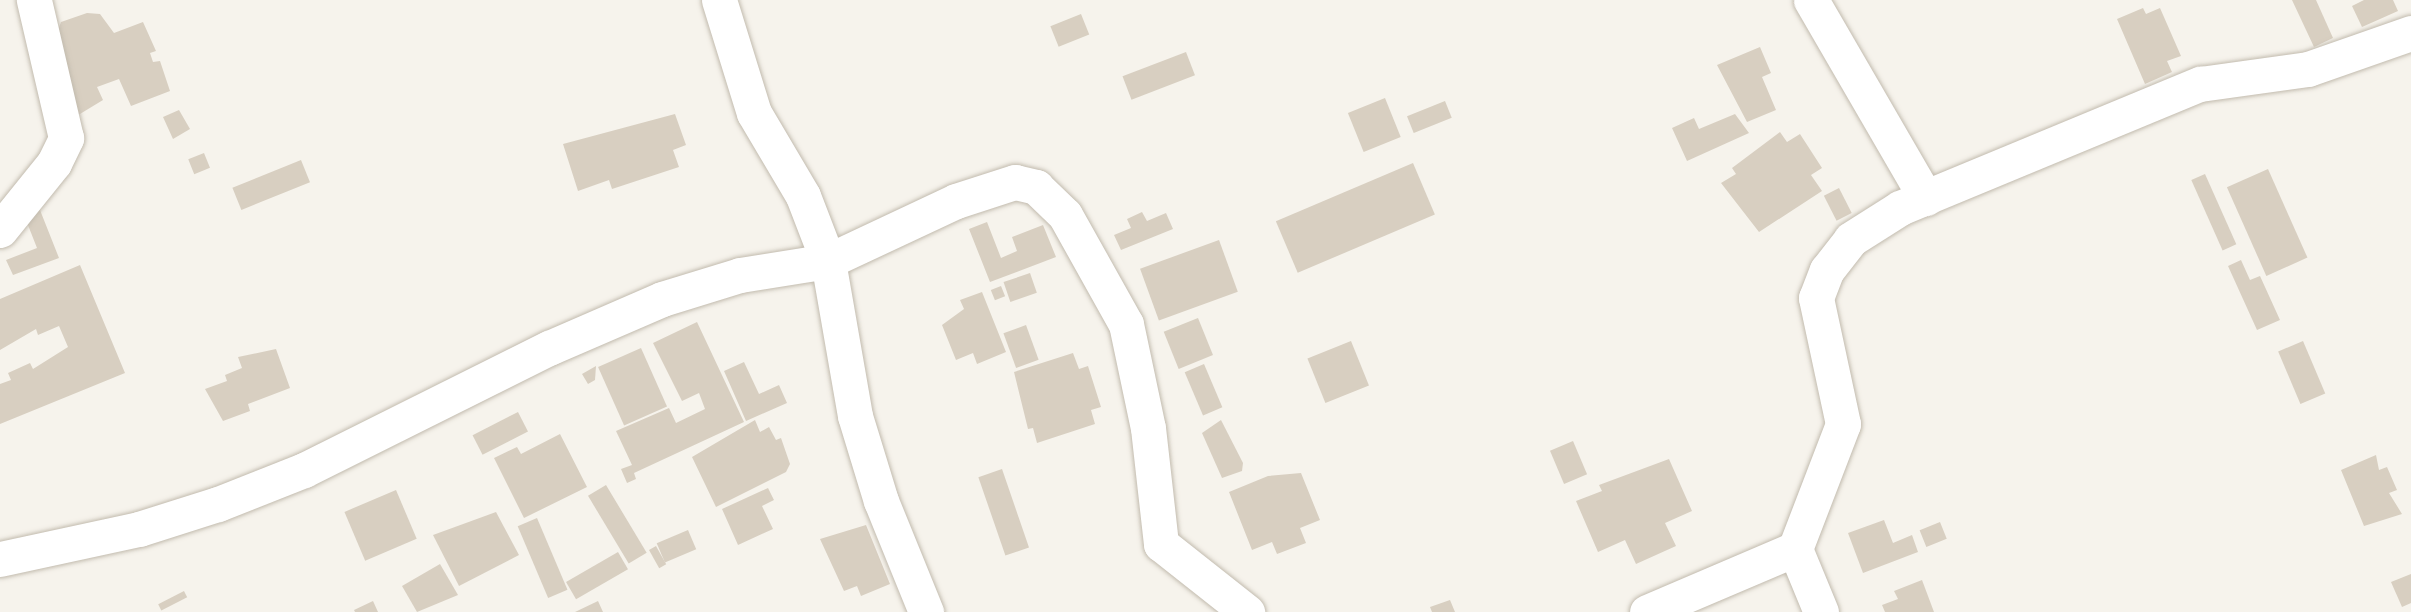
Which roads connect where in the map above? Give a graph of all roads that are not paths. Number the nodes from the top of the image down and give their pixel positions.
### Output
1 (34, 0) edge
2 (719, 0) edge
3 (1811, 0) edge
4 (2411, 33) edge
5 (1926, 198) junction
6 (0, 230) edge
7 (828, 261) junction
8 (1795, 549) junction
9 (0, 559) edge
10 (926, 612) edge
11 (1247, 612) edge
12 (1647, 612) edge
13 (1821, 612) edge

1 - 6 street
2 - 7 street
3 - 5 street
4 - 5 street
5 - 8 street
7 - 9 street
7 - 10 street
7 - 11 street
8 - 12 street
8 - 13 street

